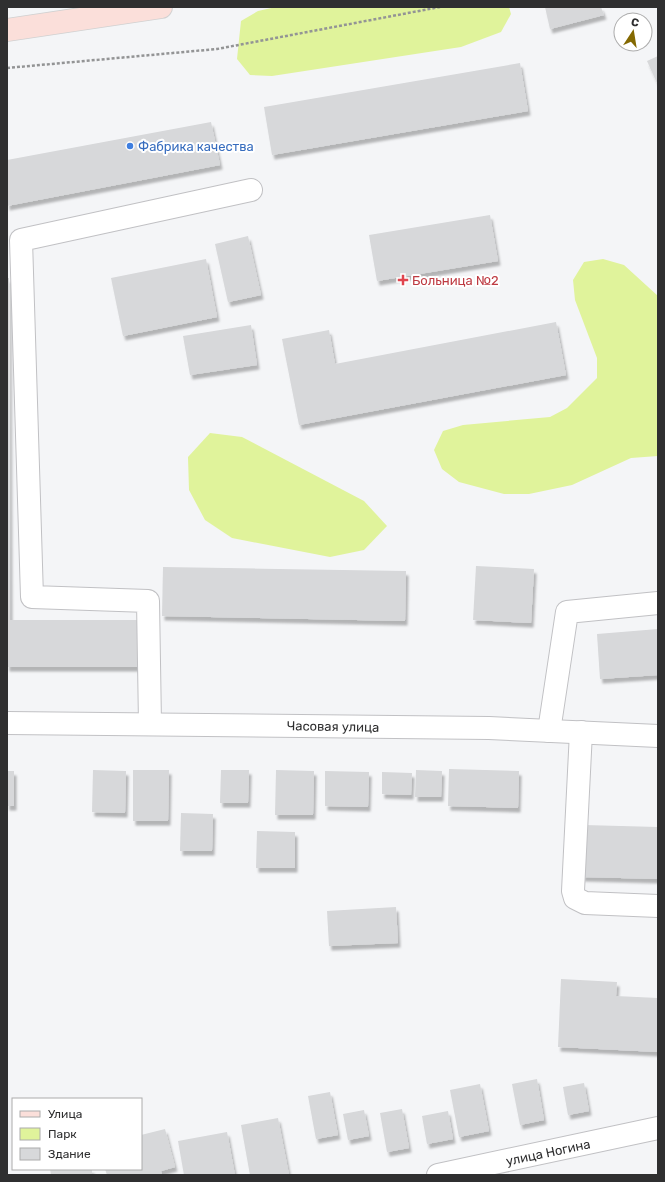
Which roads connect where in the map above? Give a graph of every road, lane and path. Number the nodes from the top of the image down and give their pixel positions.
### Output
1 (161, 7) edge
2 (440, 7) edge
3 (7, 30) edge
4 (7, 68) edge
5 (251, 190) dead end
6 (658, 603) edge
7 (7, 723) edge
8 (150, 724) junction
9 (549, 731) junction
10 (581, 732) junction
11 (658, 736) edge
12 (658, 906) edge
13 (658, 1128) edge
14 (438, 1175) edge

1 - 3 main road
2 - 4 path
5 - 8 street
6 - 9 street
7 - 8 street, Часовая улица
8 - 9 street, Часовая улица
9 - 10 street, Часовая улица
10 - 11 street, Часовая улица
10 - 12 street
13 - 14 street, улица Ногина

